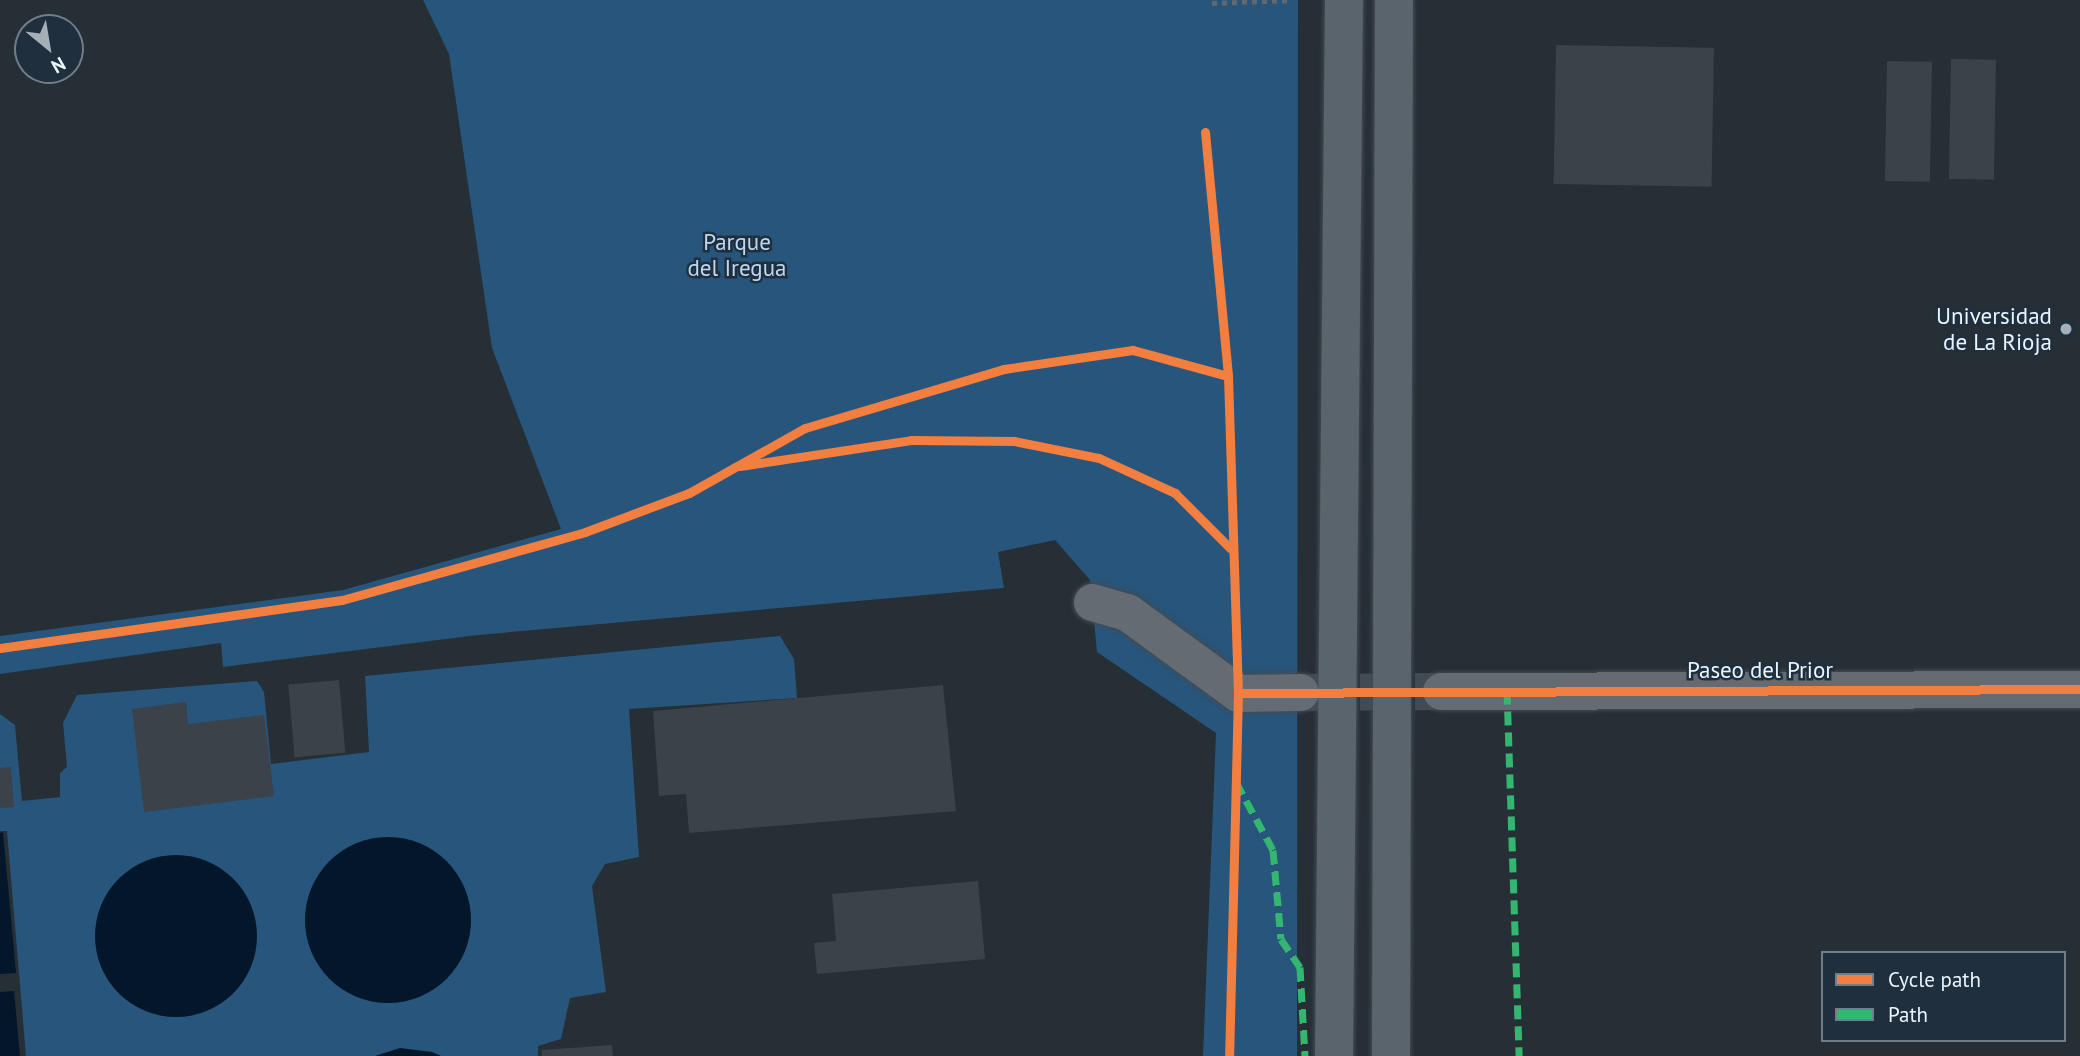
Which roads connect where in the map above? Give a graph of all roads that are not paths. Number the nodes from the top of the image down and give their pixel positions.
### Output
1 (1344, 2) edge
2 (1394, 3) edge
3 (1092, 602) dead end
4 (2080, 689) edge
5 (1441, 691) tunnel mouth
6 (1300, 692) tunnel mouth
7 (1334, 1056) edge
8 (1391, 1056) edge

1 - 7 highway
2 - 8 highway
3 - 6 street
4 - 5 street, Paseo del Prior

